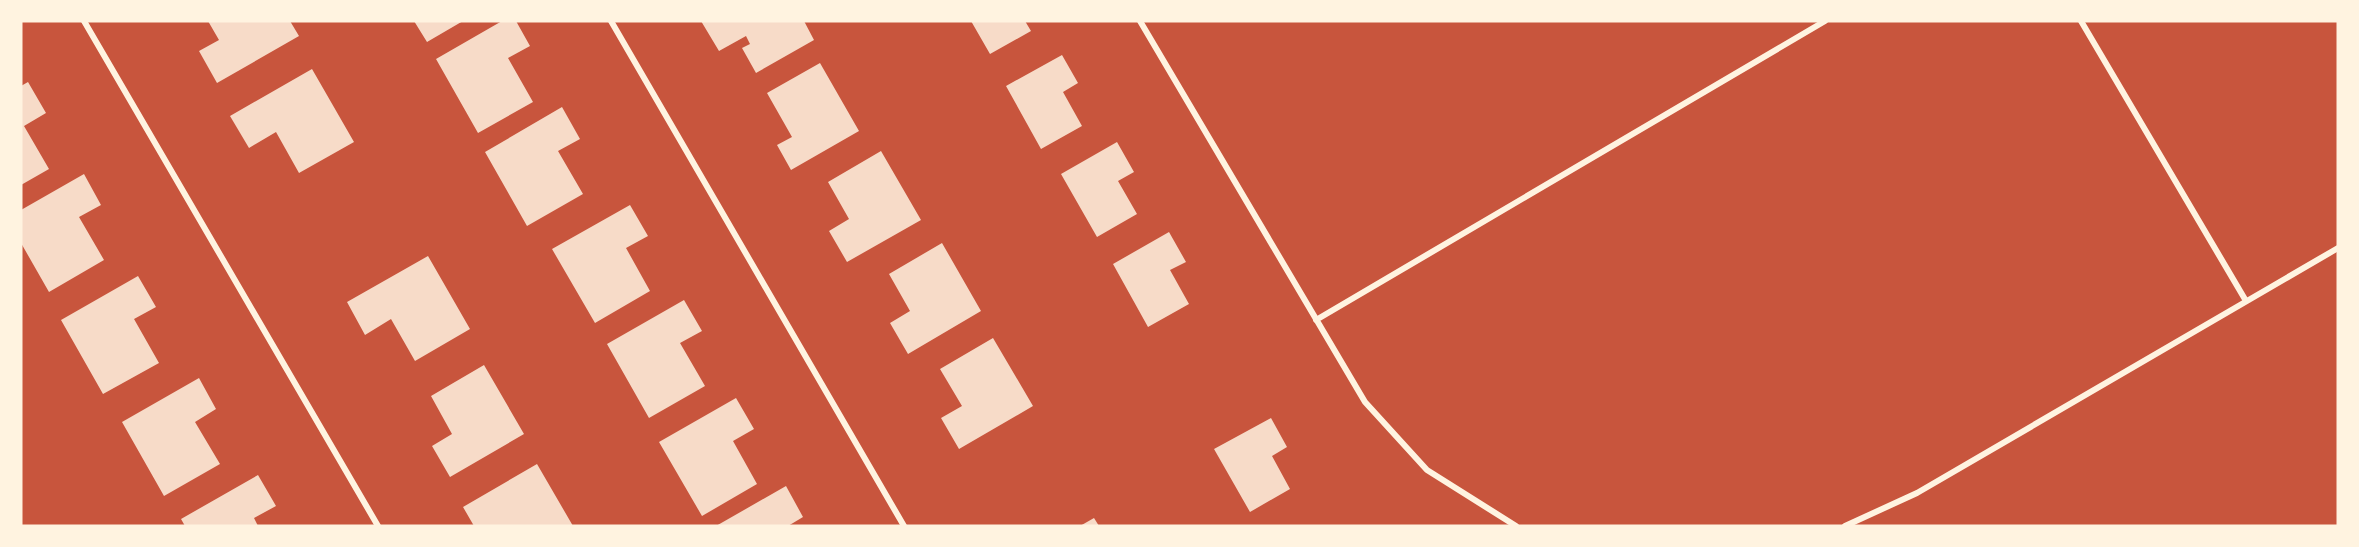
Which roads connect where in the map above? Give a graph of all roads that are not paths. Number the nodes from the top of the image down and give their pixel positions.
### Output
1 (84, 21) edge
2 (611, 21) edge
3 (1140, 21) edge
4 (1825, 21) edge
5 (2081, 21) edge
6 (2338, 248) edge
7 (2246, 301) junction
8 (1316, 320) junction
9 (378, 526) edge
10 (904, 526) edge
11 (1516, 526) edge
12 (1845, 526) edge

1 - 9 street
2 - 10 street
3 - 8 street
4 - 8 street
5 - 7 street
6 - 7 street
7 - 12 street
8 - 11 street

